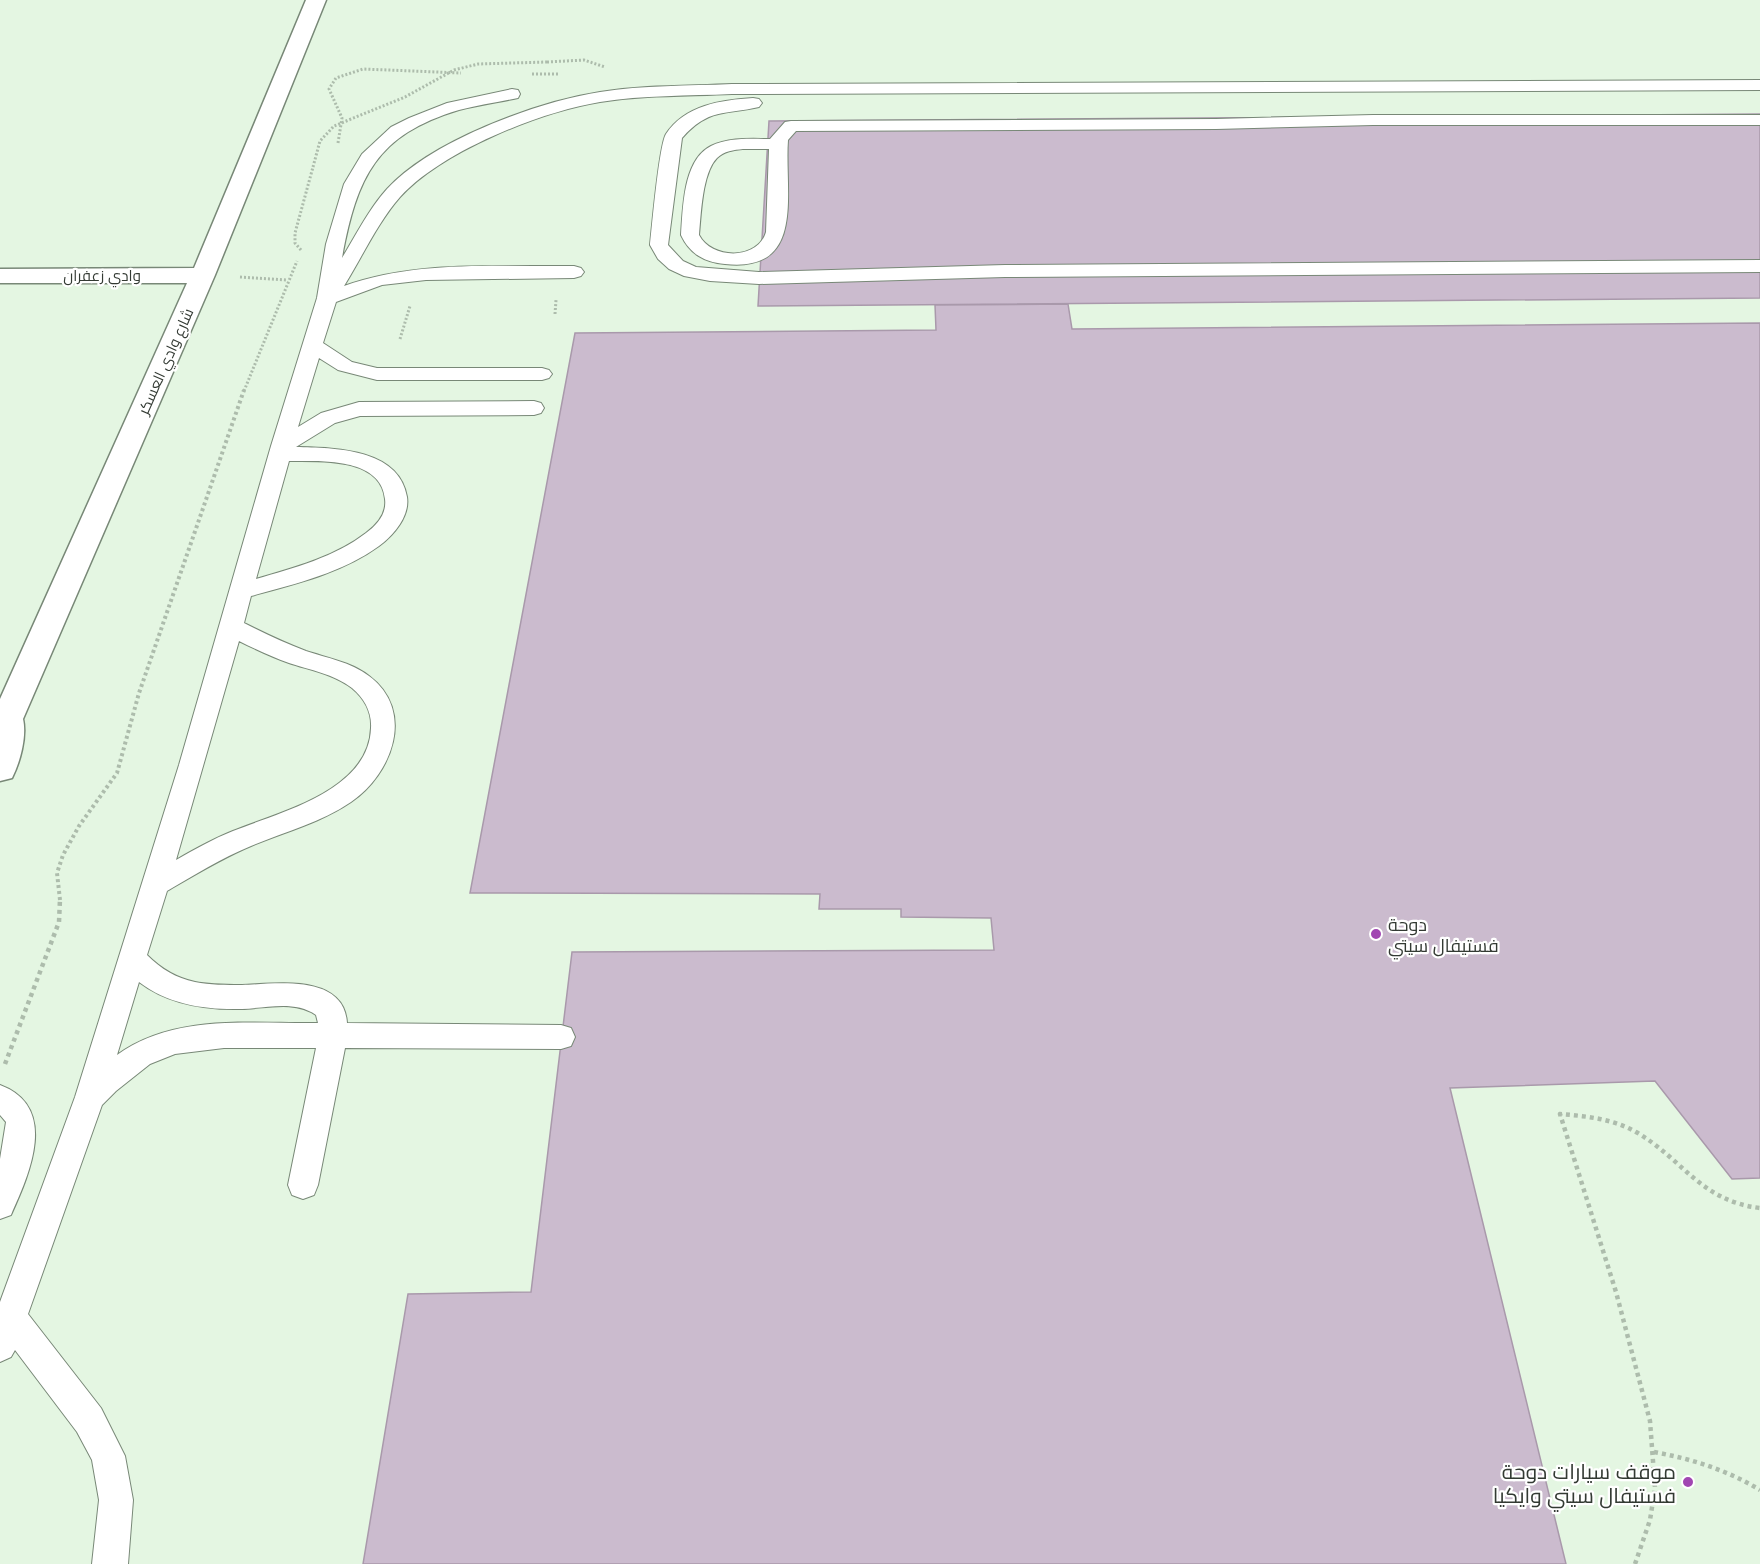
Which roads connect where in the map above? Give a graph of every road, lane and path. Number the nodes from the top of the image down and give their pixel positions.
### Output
1 (316, 0) edge
2 (608, 69) dead end
3 (1760, 85) edge
4 (1519, 86) junction
5 (512, 94) dead end
6 (1760, 120) edge
7 (771, 144) dead end
8 (302, 250) dead end
9 (1760, 267) edge
10 (574, 272) dead end
11 (203, 275) junction
12 (0, 276) edge
13 (287, 280) dead end
14 (327, 298) junction
15 (312, 344) junction
16 (542, 374) dead end
17 (534, 408) dead end
18 (281, 450) junction
19 (241, 591) junction
20 (232, 627) junction
21 (3, 723) edge
22 (0, 769) edge
23 (156, 884) junction
24 (133, 958) junction
25 (333, 1036) junction
26 (561, 1037) dead end
27 (90, 1097) junction
28 (0, 1098) edge
29 (303, 1185) dead end
30 (0, 1205) edge
31 (1760, 1208) edge
32 (5, 1332) edge
33 (1654, 1452) junction
34 (1760, 1490) edge
35 (110, 1564) edge
36 (1635, 1564) edge

1 - 11 street, شارع وادي العسكر
2 - 8 path, bridge
3 - 4 lane
4 - 9 lane
4 - 14 lane
5 - 14 lane
6 - 7 lane
10 - 14 lane
11 - 12 street, وادي زعفران
11 - 13 path
11 - 21 street, شارع وادي العسكر
14 - 15 lane
15 - 16 lane
15 - 18 lane
17 - 18 lane
18 - 19 lane
18 - 19 lane
19 - 20 lane
20 - 23 lane
20 - 23 lane
21 - 22 street, شارع وادي العسكر
23 - 24 lane
24 - 25 lane
24 - 27 lane
25 - 26 lane
25 - 27 lane
25 - 29 lane
27 - 32 lane
28 - 30 lane
31 - 33 path
32 - 35 lane
33 - 34 path
33 - 36 path

